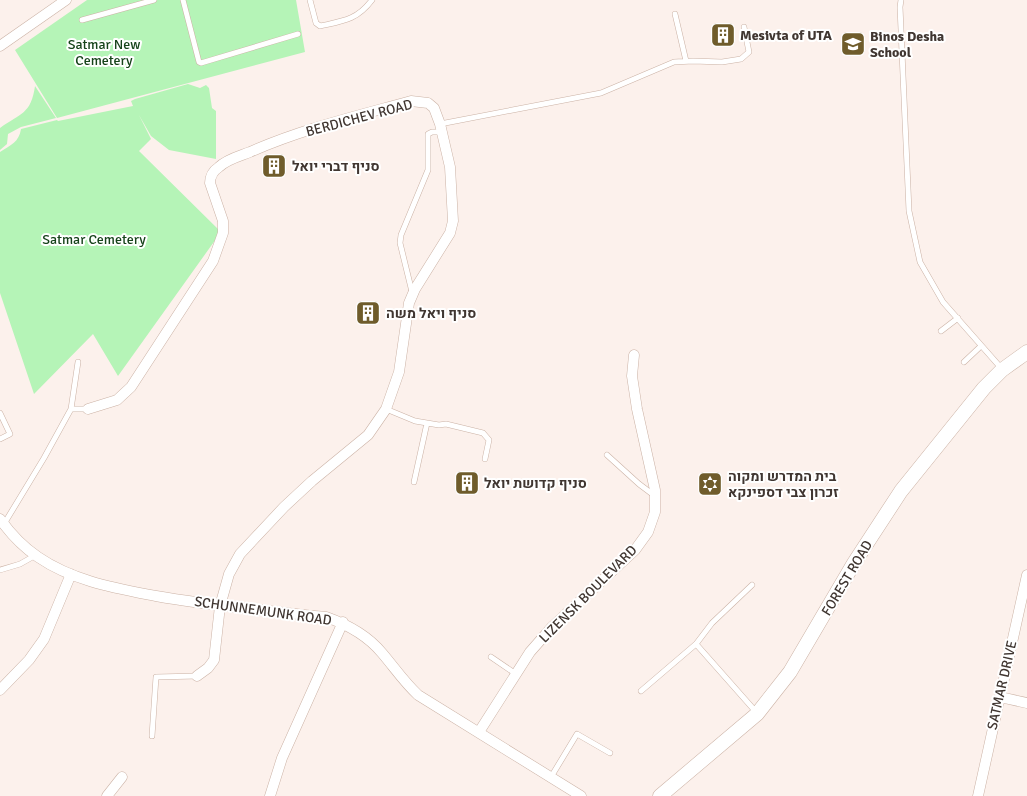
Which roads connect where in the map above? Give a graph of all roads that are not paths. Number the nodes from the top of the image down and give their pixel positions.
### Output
1 (66, 0) edge
2 (154, 0) edge
3 (183, 0) edge
4 (310, 0) edge
5 (372, 0) edge
6 (901, 0) edge
7 (675, 14) dead end
8 (82, 20) dead end
9 (744, 27) dead end
10 (298, 34) dead end
11 (0, 46) edge
12 (686, 61) junction
13 (441, 128) junction
14 (413, 295) junction
15 (958, 318) junction
16 (940, 331) dead end
17 (981, 346) junction
18 (1027, 352) edge
19 (634, 355) dead end
20 (78, 362) dead end
21 (964, 362) dead end
22 (1002, 370) junction
23 (71, 409) junction
24 (88, 409) joint
25 (386, 409) junction
26 (0, 413) edge
27 (428, 423) junction
28 (0, 439) edge
29 (607, 455) dead end
30 (485, 459) dead end
31 (414, 482) dead end
32 (655, 496) junction
33 (2, 522) edge
34 (36, 555) junction
35 (0, 570) edge
36 (70, 574) junction
37 (1027, 575) edge
38 (752, 585) dead end
39 (220, 606) junction
40 (343, 622) junction
41 (696, 644) junction
42 (491, 657) dead end
43 (516, 674) junction
44 (196, 676) joint
45 (0, 690) edge
46 (641, 690) dead end
47 (1000, 697) junction
48 (1027, 703) edge
49 (757, 714) junction
50 (479, 732) junction
51 (152, 736) dead end
52 (610, 753) dead end
53 (122, 777) dead end
54 (551, 777) junction
55 (107, 796) edge
56 (270, 796) edge
57 (581, 796) edge
58 (660, 796) edge
59 (978, 796) edge

1 - 11 street
2 - 8 lane
3 - 10 lane
4 - 5 lane
6 - 15 lane
7 - 12 lane
9 - 12 lane
12 - 13 lane
13 - 14 street, BERDICHEV ROAD
13 - 14 lane
13 - 24 street, BERDICHEV ROAD
14 - 25 street, BERDICHEV ROAD
15 - 16 lane
15 - 17 lane
17 - 21 lane
17 - 22 lane
18 - 22 street, FOREST ROAD
19 - 32 street, LIZENSK BOULEVARD
20 - 23 lane
22 - 49 street, FOREST ROAD
23 - 24 lane
23 - 33 lane
25 - 27 lane
25 - 39 street, BERDICHEV ROAD
26 - 28 lane
27 - 30 lane
27 - 31 lane
29 - 32 lane
32 - 43 street, LIZENSK BOULEVARD
33 - 34 street, SCHUNNEMUNK ROAD
34 - 35 lane
34 - 36 street, SCHUNNEMUNK ROAD
36 - 39 street, SCHUNNEMUNK ROAD
36 - 45 street
37 - 47 street, SATMAR DRIVE
38 - 41 lane
39 - 40 street, SCHUNNEMUNK ROAD
39 - 44 street, BERDICHEV ROAD
40 - 50 street, SCHUNNEMUNK ROAD
40 - 56 street
41 - 46 lane
41 - 49 lane
42 - 43 lane
43 - 50 street, LIZENSK BOULEVARD
44 - 51 lane
47 - 48 street
47 - 59 street, SATMAR DRIVE
49 - 58 street, FOREST ROAD
50 - 54 street, SCHUNNEMUNK ROAD
52 - 54 lane
53 - 55 street
54 - 57 street, SCHUNNEMUNK ROAD

